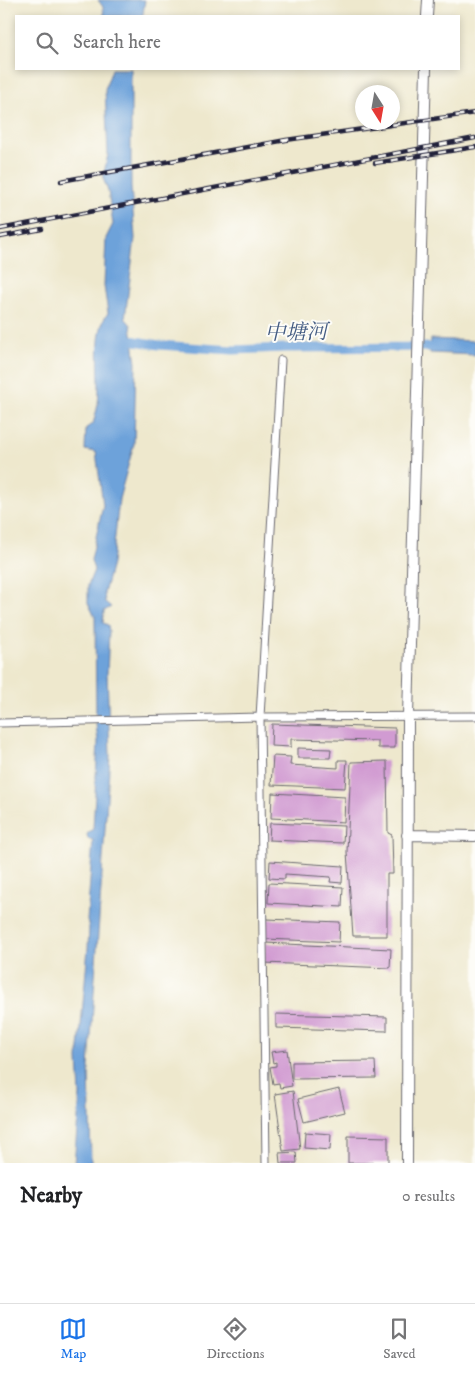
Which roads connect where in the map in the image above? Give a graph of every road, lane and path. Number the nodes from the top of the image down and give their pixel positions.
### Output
1 (428, 0) edge
2 (427, 15) edge
3 (426, 70) edge
4 (281, 360) dead end
5 (408, 716) junction
6 (475, 716) edge
7 (260, 718) junction
8 (0, 723) edge
9 (407, 835) junction
10 (475, 836) edge
11 (266, 1163) edge
12 (407, 1163) edge

1 - 2 main road
3 - 5 main road
4 - 7 street
5 - 6 street
5 - 7 street
5 - 9 main road
7 - 8 street
7 - 11 street
9 - 10 main road
9 - 12 main road

